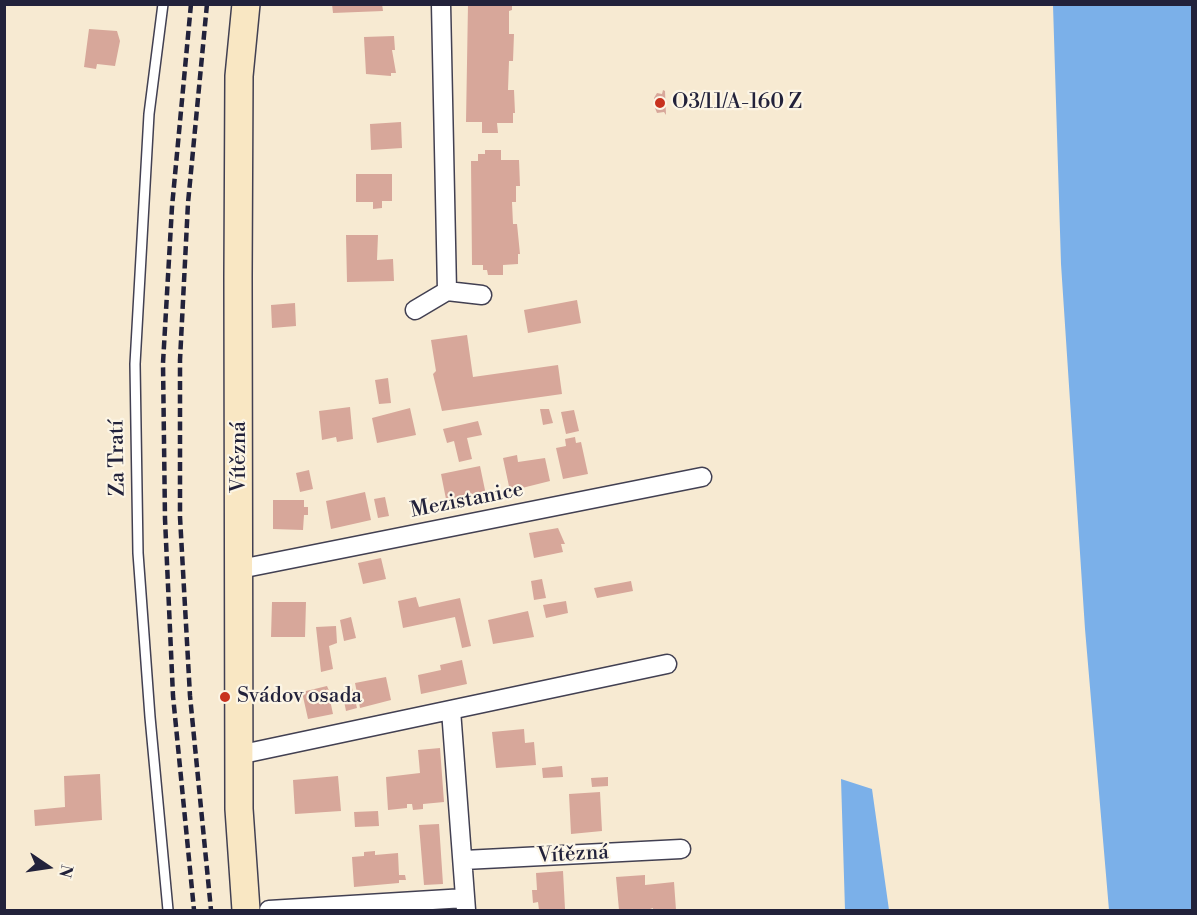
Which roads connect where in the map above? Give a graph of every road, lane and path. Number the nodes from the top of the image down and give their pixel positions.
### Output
1 (163, 4) edge
2 (246, 4) edge
3 (441, 4) edge
4 (447, 291) junction
5 (482, 295) dead end
6 (415, 310) dead end
7 (702, 477) dead end
8 (240, 569) junction
9 (668, 664) dead end
10 (451, 710) junction
11 (238, 755) junction
12 (681, 849) dead end
13 (464, 860) junction
14 (466, 904) edge
15 (168, 910) edge
16 (246, 910) edge
17 (269, 910) edge

1 - 15 lane, Za Tratí
2 - 8 main road, Vítězná
3 - 4 street
4 - 5 street
4 - 6 street
7 - 8 street, Mezistanice
8 - 11 main road, Vítězná
9 - 10 street
10 - 11 street
10 - 13 street
11 - 16 main road, Vítězná
12 - 13 street, Vítězná
13 - 14 street
14 - 17 street

